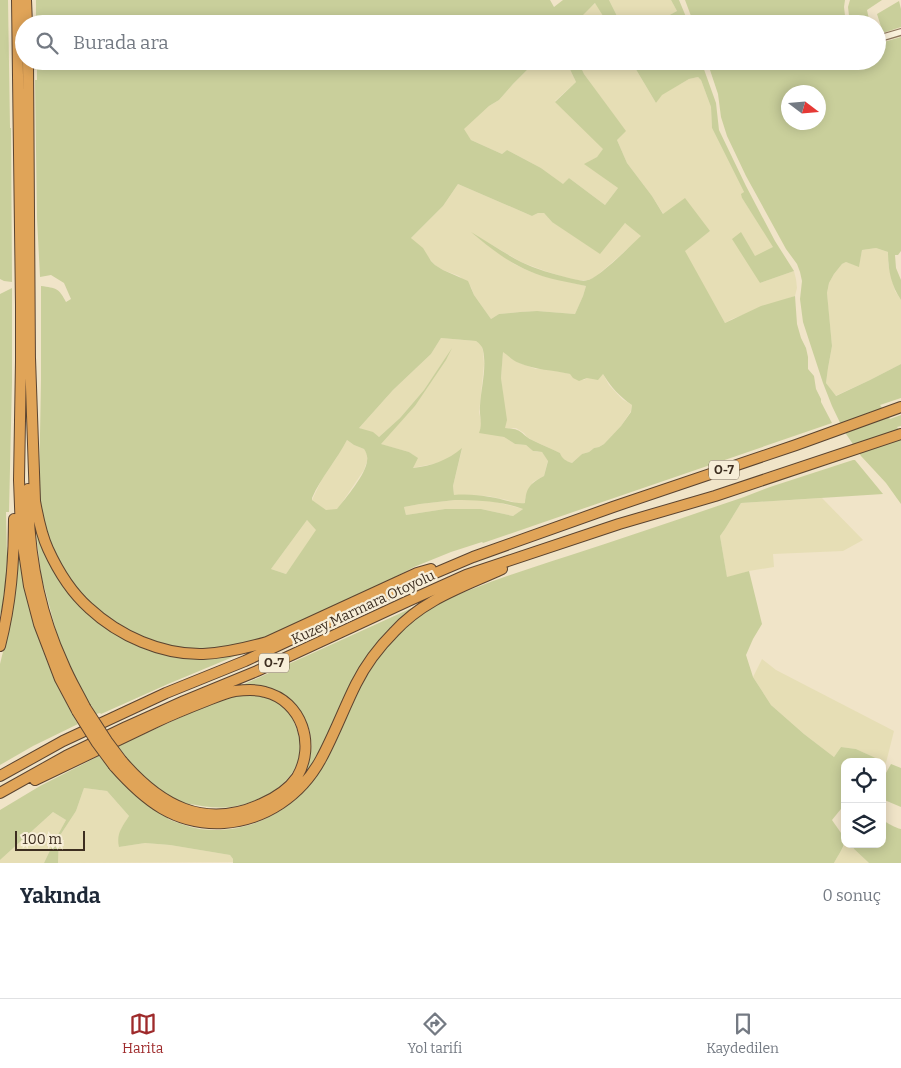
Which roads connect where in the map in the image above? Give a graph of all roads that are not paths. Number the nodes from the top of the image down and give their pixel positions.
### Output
1 (17, 0) edge
2 (26, 0) edge
3 (17, 15) edge
4 (27, 15) edge
5 (901, 32) edge
6 (886, 36) edge
7 (19, 70) edge
8 (28, 70) edge
9 (26, 359) junction
10 (901, 407) edge
11 (901, 434) edge
12 (553, 546) junction
13 (474, 557) junction
14 (0, 646) edge
15 (118, 764) junction
16 (0, 776) edge
17 (0, 793) edge
18 (0, 797) edge

1 - 3 highway
2 - 4 highway
5 - 6 street
7 - 9 highway
8 - 9 highway
9 - 13 highway
9 - 14 highway
9 - 15 highway, bridge
10 - 13 highway, Kuzey Marmara Otoyolu / O-7
11 - 12 highway, O-7
12 - 15 highway
12 - 17 highway, Kuzey Marmara Otoyolu / O-7
13 - 16 highway, Kuzey Marmara Otoyolu / O-7
15 - 18 highway

